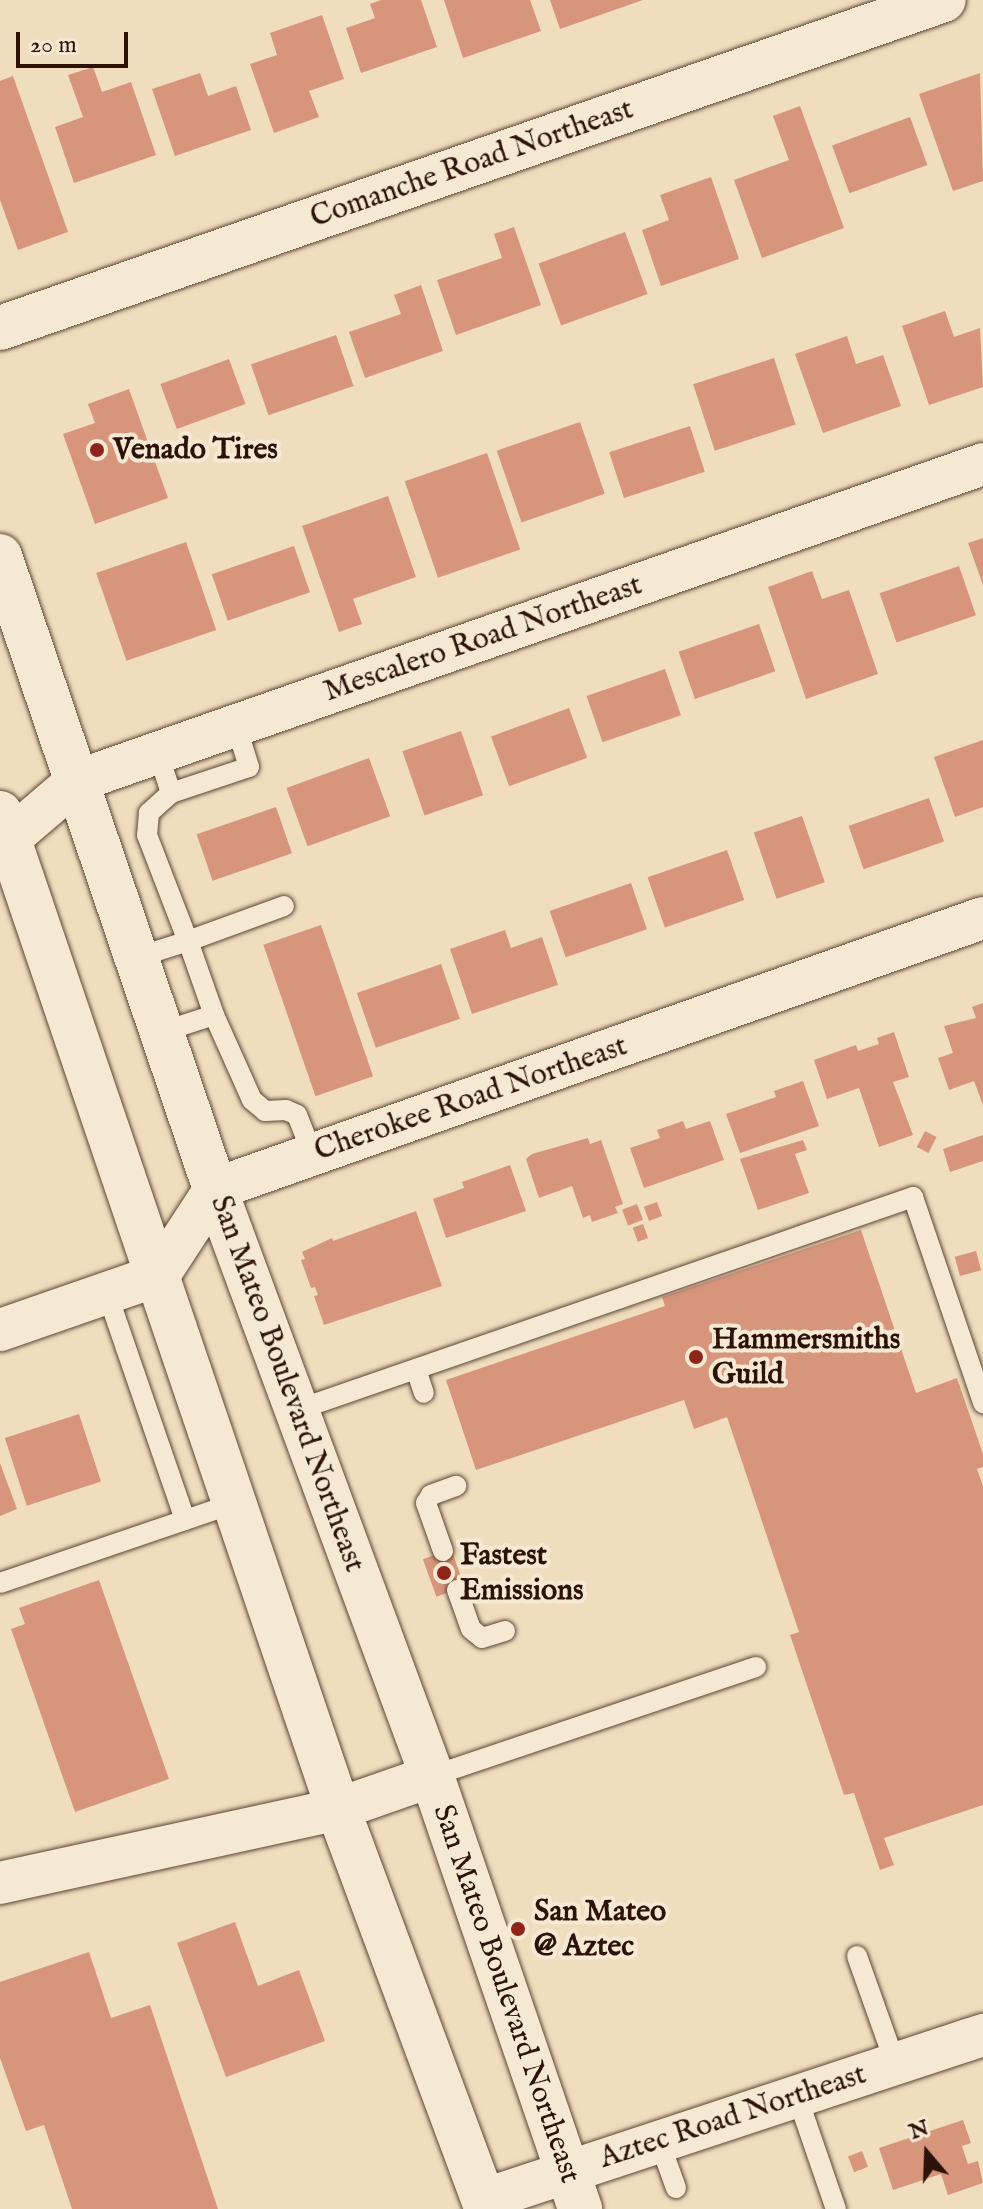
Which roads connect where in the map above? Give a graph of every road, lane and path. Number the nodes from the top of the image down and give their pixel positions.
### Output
1 (944, 0) edge
2 (0, 328) edge
3 (983, 464) edge
4 (0, 556) edge
5 (236, 725) junction
6 (158, 753) junction
7 (77, 781) junction
8 (171, 793) junction
9 (3, 831) edge
10 (284, 906) dead end
11 (983, 918) edge
12 (188, 941) junction
13 (138, 957) junction
14 (214, 1015) junction
15 (162, 1032) junction
16 (313, 1155) junction
17 (215, 1189) junction
18 (159, 1275) junction
19 (107, 1293) junction
20 (0, 1330) edge
21 (416, 1369) junction
22 (424, 1393) dead end
23 (983, 1403) edge
24 (297, 1410) junction
25 (456, 1486) dead end
26 (235, 1503) junction
27 (185, 1520) junction
28 (443, 1551) dead end
29 (0, 1583) edge
30 (457, 1590) dead end
31 (505, 1631) dead end
32 (756, 1667) dead end
33 (432, 1776) junction
34 (338, 1809) junction
35 (0, 1883) edge
36 (857, 1956) dead end
37 (983, 2035) edge
38 (895, 2063) junction
39 (797, 2096) junction
40 (659, 2141) junction
41 (676, 2188) dead end
42 (573, 2190) edge
43 (485, 2204) edge
44 (836, 2209) edge

1 - 2 main road, Comanche Road Northeast
3 - 5 street, Mescalero Road Northeast
4 - 7 main road, San Mateo Boulevard Northeast
5 - 6 street, Mescalero Road Northeast
5 - 8 lane
6 - 7 street, Mescalero Road Northeast
6 - 8 lane
7 - 9 street, Mescalero Road Northeast
7 - 13 main road, San Mateo Boulevard Northeast
8 - 12 lane
9 - 18 main road
10 - 12 lane
11 - 16 street, Cherokee Road Northeast
12 - 13 lane
12 - 14 lane
13 - 15 main road, San Mateo Boulevard Northeast
14 - 15 lane
14 - 16 lane
15 - 17 main road, San Mateo Boulevard Northeast
16 - 17 street, Cherokee Road Northeast
17 - 18 street
17 - 24 main road, San Mateo Boulevard Northeast
18 - 19 street
18 - 26 main road
19 - 20 street
19 - 27 lane
21 - 22 lane
21 - 23 lane
21 - 24 lane
24 - 33 main road, San Mateo Boulevard Northeast
25 - 28 lane
26 - 27 lane
26 - 34 main road
27 - 29 lane
30 - 31 lane
32 - 33 lane
33 - 34 street
33 - 42 main road, San Mateo Boulevard Northeast
34 - 35 street
34 - 43 main road
36 - 38 lane
37 - 38 street, Aztec Road Northeast
38 - 39 street, Aztec Road Northeast
39 - 40 street, Aztec Road Northeast
39 - 44 lane
40 - 41 lane
40 - 42 street, Aztec Road Northeast
42 - 43 street, Aztec Road Northeast

